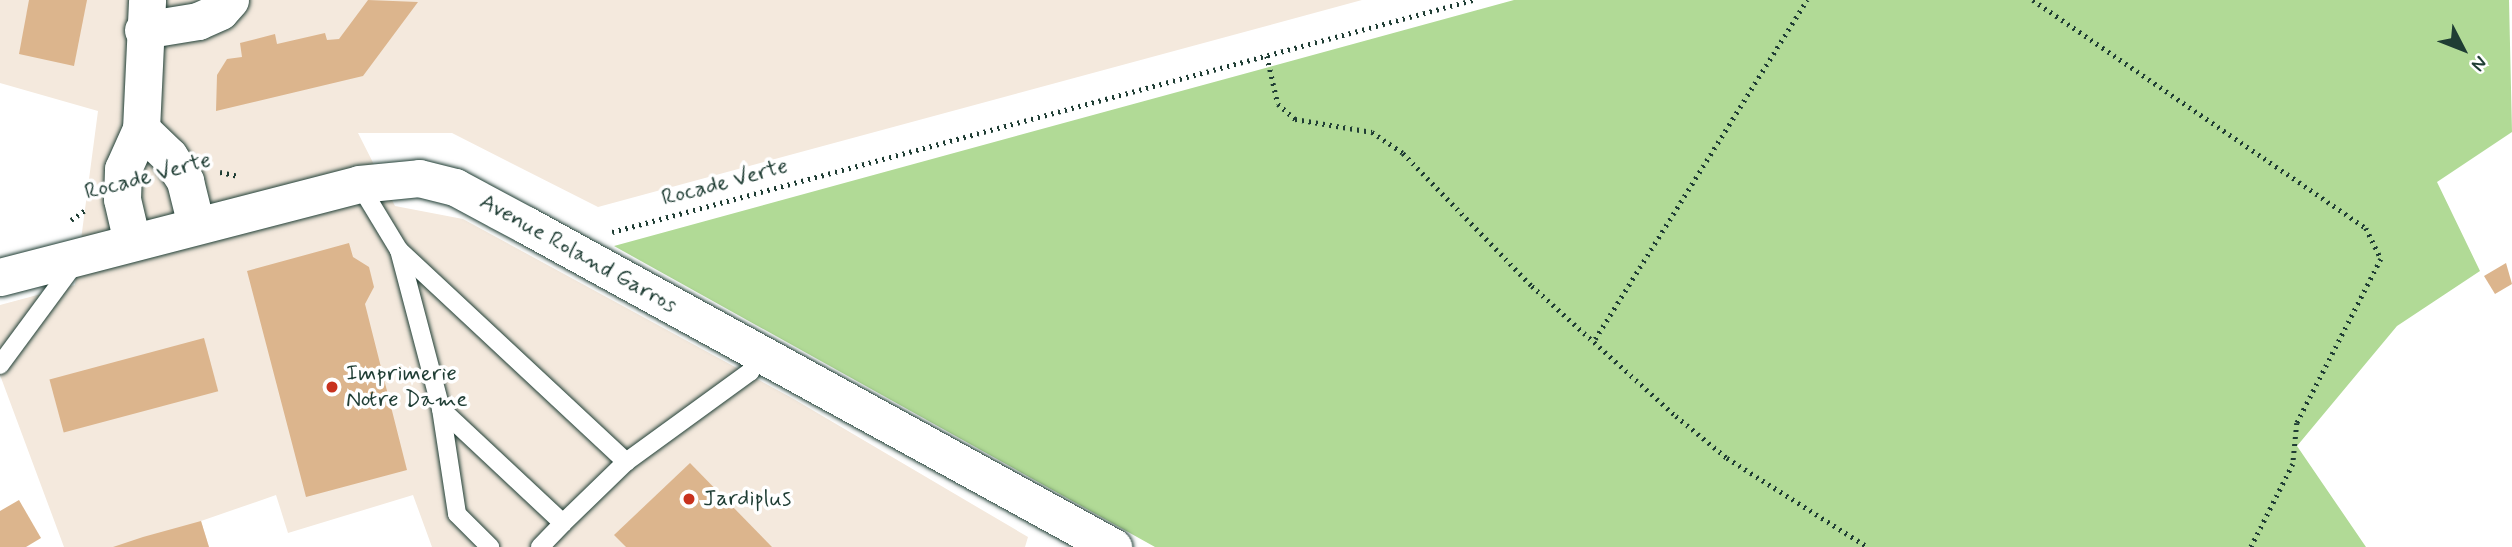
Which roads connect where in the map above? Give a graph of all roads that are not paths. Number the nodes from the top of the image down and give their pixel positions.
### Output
1 (230, 0) edge
2 (145, 15) edge
3 (141, 129) junction
4 (359, 184) junction
5 (196, 225) junction
6 (132, 242) junction
7 (399, 250) junction
8 (80, 256) junction
9 (0, 278) edge
10 (761, 354) junction
11 (0, 365) edge
12 (441, 409) junction
13 (626, 462) junction
14 (563, 523) junction
15 (491, 547) edge
16 (540, 547) edge
17 (1113, 547) edge

1 - 2 street
2 - 3 street
3 - 5 street
3 - 6 street
4 - 5 street, Avenue Roland Garros
4 - 7 lane
4 - 10 street, Avenue Roland Garros
5 - 6 street, Avenue Roland Garros
6 - 8 street, Avenue Roland Garros
7 - 12 lane
7 - 13 lane
8 - 9 street, Avenue Roland Garros
8 - 11 lane
10 - 13 lane
10 - 17 street, Avenue Roland Garros
12 - 14 lane
12 - 15 lane
13 - 14 lane
14 - 16 lane

